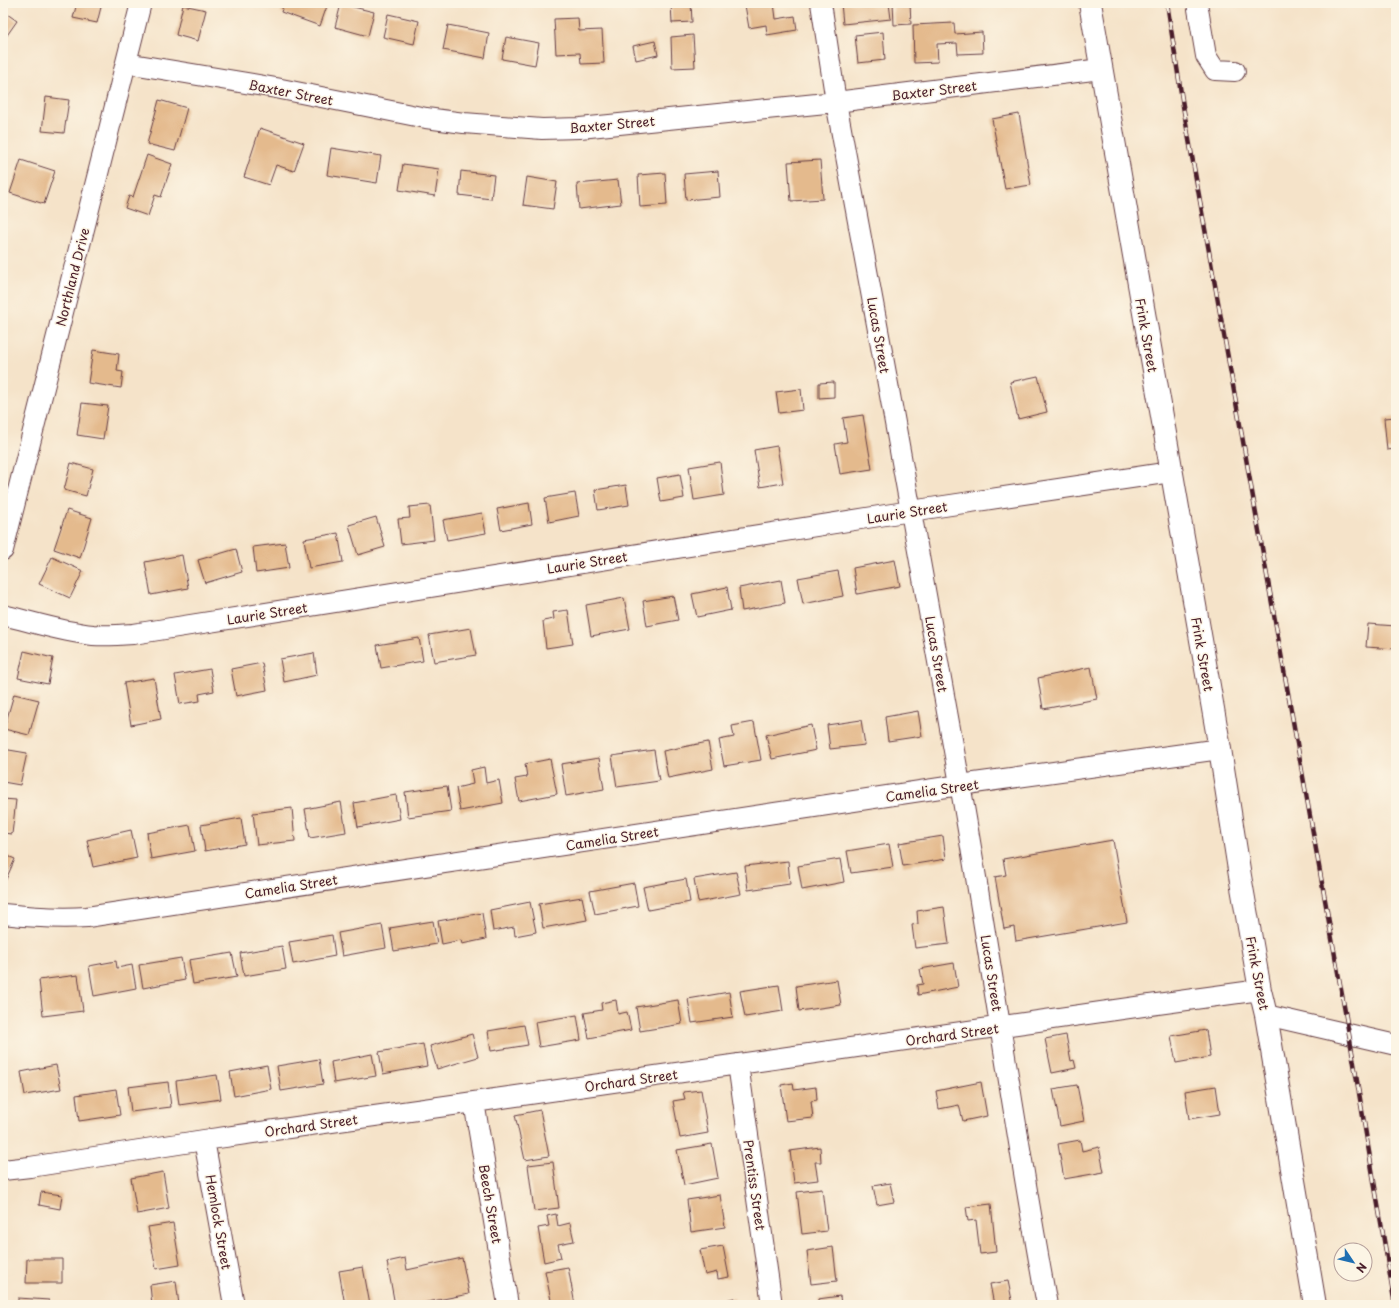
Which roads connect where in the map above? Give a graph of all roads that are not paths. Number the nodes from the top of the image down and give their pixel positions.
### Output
1 (141, 3) edge
2 (821, 3) edge
3 (1090, 3) edge
4 (1197, 3) edge
5 (126, 63) junction
6 (1101, 69) junction
7 (1235, 71) dead end
8 (836, 102) junction
9 (1171, 472) junction
10 (911, 511) junction
11 (3, 550) edge
12 (3, 614) edge
13 (1220, 749) junction
14 (960, 785) junction
15 (3, 914) edge
16 (1260, 990) junction
17 (1266, 1015) junction
18 (1001, 1027) junction
19 (1396, 1045) edge
20 (738, 1064) junction
21 (474, 1102) junction
22 (204, 1140) junction
23 (3, 1170) edge
24 (234, 1305) edge
25 (508, 1305) edge
26 (772, 1305) edge
27 (1047, 1305) edge
28 (1315, 1305) edge

1 - 5 street, Northland Drive
2 - 8 street, Lucas Street
3 - 6 main road, Frink Street
4 - 7 street
5 - 8 street, Baxter Street
5 - 11 street, Northland Drive
6 - 8 street, Baxter Street
6 - 9 main road, Frink Street
8 - 10 street, Lucas Street
9 - 10 street, Laurie Street
9 - 13 main road, Frink Street
10 - 12 street, Laurie Street
10 - 14 street, Lucas Street
13 - 14 street, Camelia Street
13 - 16 main road, Frink Street
14 - 15 street, Camelia Street
14 - 18 street, Lucas Street
16 - 17 main road, Frink Street
16 - 18 street, Orchard Street
17 - 19 street
17 - 28 main road, Frink Street
18 - 20 street, Orchard Street
18 - 27 street, Lucas Street
20 - 21 street, Orchard Street
20 - 26 street, Prentiss Street
21 - 22 street, Orchard Street
21 - 25 street, Beech Street
22 - 23 street, Orchard Street
22 - 24 street, Hemlock Street

